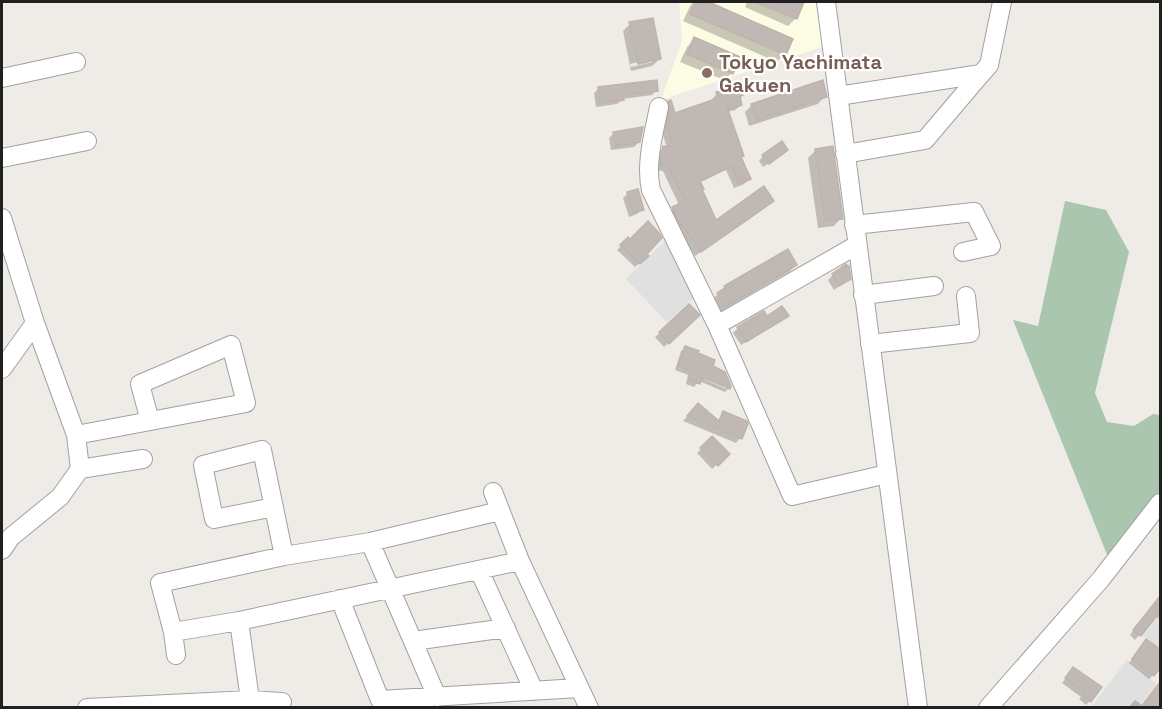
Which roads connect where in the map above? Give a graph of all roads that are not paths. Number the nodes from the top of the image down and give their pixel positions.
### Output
1 (826, 2) edge
2 (1002, 2) edge
3 (76, 62) dead end
4 (981, 74) junction
5 (2, 78) edge
6 (838, 96) junction
7 (659, 107) dead end
8 (87, 141) dead end
9 (845, 154) junction
10 (2, 158) edge
11 (2, 218) edge
12 (854, 225) junction
13 (856, 245) junction
14 (963, 252) dead end
15 (934, 286) dead end
16 (863, 295) junction
17 (966, 296) dead end
18 (35, 322) junction
19 (717, 325) junction
20 (870, 344) junction
21 (2, 369) edge
22 (150, 421) junction
23 (76, 435) junction
24 (143, 459) dead end
25 (80, 469) junction
26 (887, 474) junction
27 (494, 492) dead end
28 (1161, 502) edge
29 (274, 507) junction
30 (500, 511) junction
31 (5, 539) edge
32 (370, 543) junction
33 (284, 556) junction
34 (520, 561) junction
35 (479, 570) junction
36 (389, 589) junction
37 (340, 599) junction
38 (239, 621) junction
39 (506, 628) junction
40 (173, 632) junction
41 (413, 641) junction
42 (176, 655) dead end
43 (579, 688) junction
44 (534, 691) junction
45 (437, 697) junction
46 (250, 700) junction
47 (282, 702) dead end
48 (87, 708) edge
49 (589, 708) edge
50 (918, 708) edge
51 (988, 708) edge

1 - 6 street
2 - 4 street
3 - 5 street
4 - 6 street
4 - 9 street
6 - 9 street
7 - 19 street
8 - 10 street
9 - 12 street
11 - 18 street
12 - 13 street
12 - 14 street
13 - 16 street
13 - 19 street
15 - 16 street
16 - 20 street
17 - 20 street
18 - 21 street
18 - 23 street
19 - 26 street
20 - 26 street
22 - 22 street
22 - 23 street
23 - 25 street
24 - 25 street
25 - 31 street
26 - 50 street
27 - 30 street
28 - 51 street
29 - 29 street
29 - 33 street
30 - 32 street
30 - 34 street
32 - 33 street
32 - 36 street
33 - 40 street
34 - 35 street
34 - 43 street
35 - 36 street
35 - 39 street
36 - 37 street
36 - 41 street
37 - 38 street
37 - 45 street
38 - 40 street
38 - 46 street
39 - 41 street
39 - 44 street
40 - 42 street
41 - 45 street
43 - 44 street
43 - 49 street
44 - 45 street
46 - 47 street
46 - 48 street

